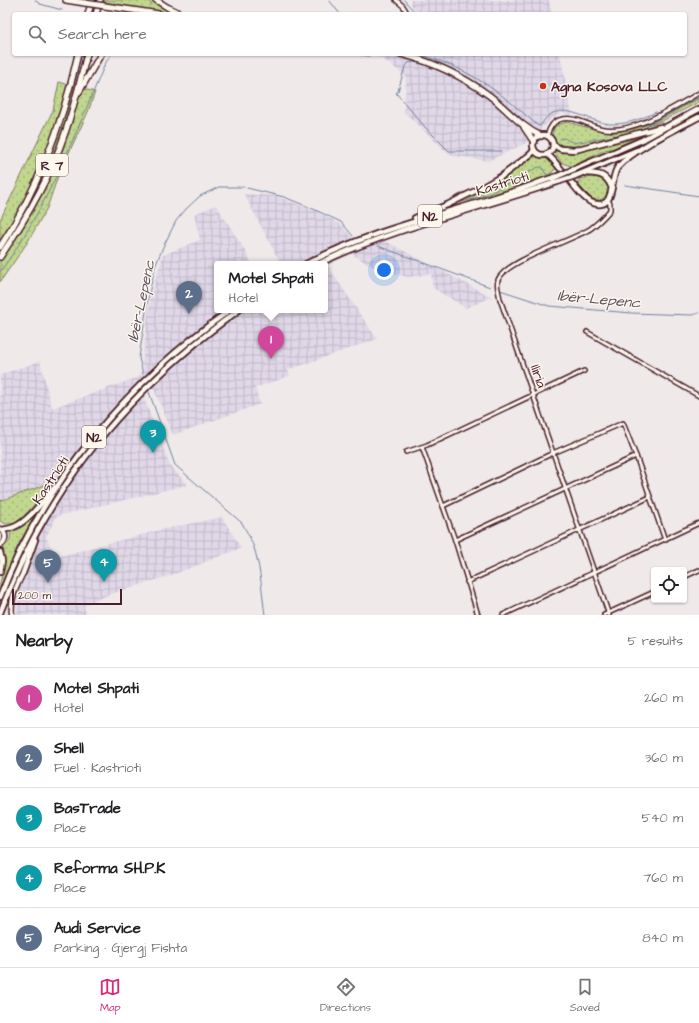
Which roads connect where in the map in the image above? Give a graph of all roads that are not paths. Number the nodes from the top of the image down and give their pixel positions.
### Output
1 (66, 0) edge
2 (92, 0) edge
3 (100, 0) edge
4 (156, 0) edge
5 (396, 0) edge
6 (89, 12) edge
7 (97, 12) edge
8 (146, 12) edge
9 (177, 12) edge
10 (407, 12) edge
11 (78, 56) edge
12 (86, 56) edge
13 (100, 56) edge
14 (407, 56) edge
15 (699, 93) edge
16 (76, 98) junction
17 (699, 110) edge
18 (699, 118) edge
19 (520, 122) junction
20 (672, 124) junction
21 (541, 136) junction
22 (547, 136) junction
23 (534, 142) junction
24 (653, 142) junction
25 (552, 147) junction
26 (534, 150) junction
27 (547, 154) junction
28 (560, 167) junction
29 (584, 172) junction
30 (612, 192) junction
31 (608, 200) junction
32 (393, 228) junction
33 (0, 246) edge
34 (0, 257) edge
35 (312, 261) edge
36 (325, 261) edge
37 (226, 313) edge
38 (235, 313) edge
39 (587, 332) dead end
40 (584, 371) dead end
41 (534, 395) junction
42 (699, 396) edge
43 (422, 447) junction
44 (406, 452) dead end
45 (553, 453) junction
46 (636, 456) junction
47 (69, 470) junction
48 (566, 488) junction
49 (650, 497) junction
50 (443, 506) junction
51 (699, 523) edge
52 (1, 529) edge
53 (580, 529) junction
54 (37, 531) junction
55 (455, 540) junction
56 (665, 540) junction
57 (0, 545) edge
58 (0, 552) edge
59 (699, 570) edge
60 (0, 572) edge
61 (23, 572) joint
62 (594, 572) junction
63 (687, 576) edge
64 (467, 582) junction
65 (651, 593) edge
66 (0, 597) edge
67 (0, 613) edge
68 (609, 614) edge
69 (12, 615) edge
70 (478, 615) edge
71 (503, 615) edge
72 (604, 615) edge

1 - 8 highway, bridge
2 - 6 highway
3 - 7 highway
4 - 9 highway
5 - 10 street
11 - 33 highway, R 7
12 - 16 highway, R 7
13 - 16 highway
14 - 19 highway
15 - 22 street
16 - 34 highway, R 7
17 - 20 highway, Kastrioti / N2
18 - 24 highway, N2
19 - 21 highway
19 - 23 highway
20 - 25 highway
20 - 32 highway, Kastrioti / N2, bridge
21 - 22 highway
21 - 23 highway
22 - 25 highway
23 - 26 highway
24 - 29 highway, Kastrioti / N2
24 - 30 highway
25 - 27 highway
25 - 28 highway
26 - 27 highway
26 - 32 highway
27 - 28 highway
28 - 31 highway
29 - 30 highway
29 - 36 highway, Kastrioti / N2, bridge
30 - 31 highway
31 - 41 street, Iliria
32 - 35 highway, Kastrioti / N2
37 - 47 highway, Kastrioti / N2
38 - 54 highway, Kastrioti / N2
39 - 42 street
40 - 41 street
41 - 43 street
41 - 45 street, Iliria
43 - 44 street
43 - 50 street
45 - 46 street
45 - 48 street, Iliria
45 - 50 street
46 - 48 street
46 - 49 street
47 - 52 highway
47 - 66 highway, Kastrioti / N2
48 - 53 street, Iliria
48 - 55 street
49 - 53 street
49 - 56 street
50 - 55 street
51 - 56 street
52 - 57 main road
53 - 62 street, Iliria
53 - 64 street
54 - 61 highway
54 - 67 highway, N2
55 - 64 street
56 - 62 street
58 - 60 highway
59 - 63 street
61 - 69 main road
62 - 68 street, Iliria
62 - 71 street
64 - 70 street
65 - 68 street
68 - 72 street

